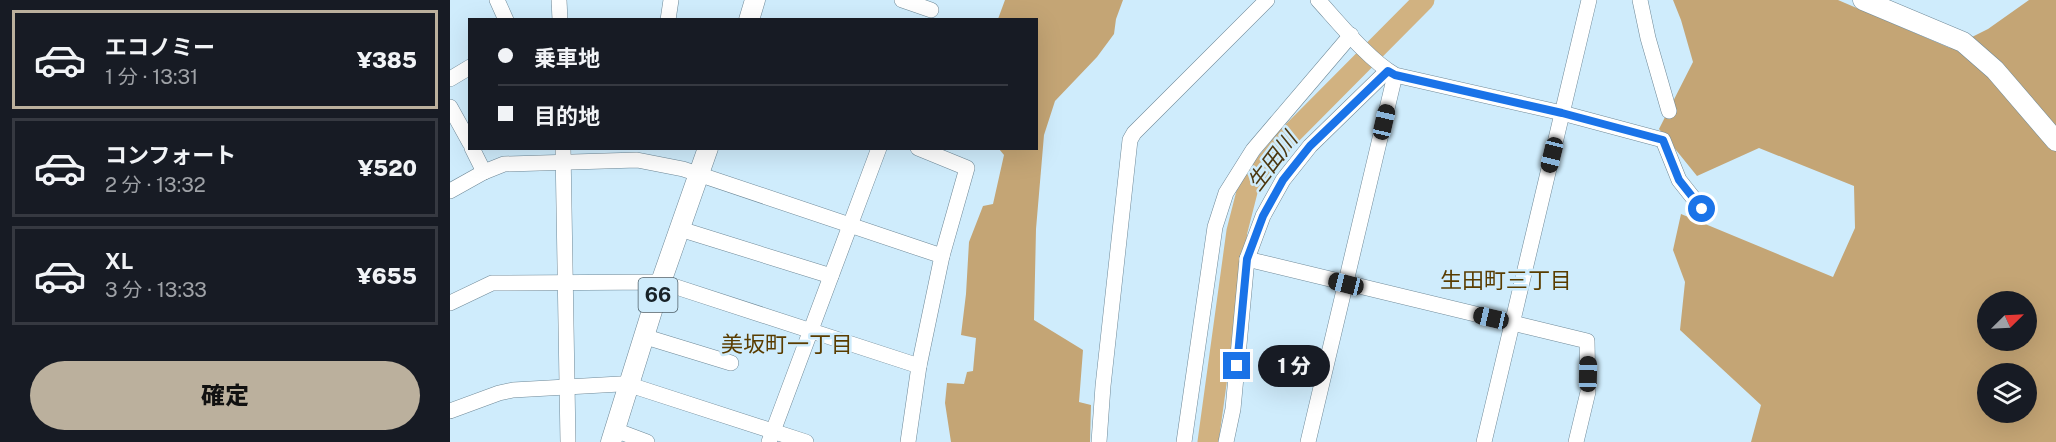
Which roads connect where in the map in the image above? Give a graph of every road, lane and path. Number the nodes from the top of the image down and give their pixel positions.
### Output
1 (497, 0) edge
2 (559, 0) edge
3 (671, 0) edge
4 (755, 0) edge
5 (902, 0) edge
6 (1267, 0) edge
7 (1318, 0) edge
8 (1589, 0) edge
9 (1640, 0) edge
10 (1863, 0) edge
11 (931, 10) edge
12 (505, 18) edge
13 (560, 18) edge
14 (668, 18) edge
15 (750, 18) edge
16 (1351, 35) junction
17 (468, 68) edge
18 (1391, 73) junction
19 (450, 79) edge
20 (450, 107) edge
21 (1669, 111) dead end
22 (1562, 113) junction
23 (468, 139) edge
24 (2056, 141) edge
25 (473, 150) edge
26 (707, 150) edge
27 (878, 150) edge
28 (923, 150) edge
29 (563, 155) edge
30 (484, 172) junction
31 (700, 176) junction
32 (450, 191) edge
33 (1702, 209) dead end
34 (851, 224) junction
35 (680, 229) junction
36 (942, 256) junction
37 (1247, 259) junction
38 (831, 276) junction
39 (661, 282) junction
40 (565, 283) junction
41 (1346, 284) junction
42 (450, 303) edge
43 (1512, 323) junction
44 (811, 330) junction
45 (646, 337) junction
46 (731, 363) dead end
47 (919, 366) junction
48 (630, 385) junction
49 (567, 386) junction
50 (450, 411) edge
51 (613, 436) edge
52 (771, 436) edge
53 (568, 442) edge
54 (647, 442) edge
55 (806, 442) edge
56 (908, 442) edge
57 (1099, 442) edge
58 (1184, 442) edge
59 (1226, 442) edge
60 (1308, 442) edge
61 (1484, 442) edge
62 (1576, 442) edge

1 - 12 street
2 - 13 street
3 - 14 street
4 - 15 main road
5 - 11 street
6 - 57 street
7 - 16 street
8 - 22 street
9 - 21 street
10 - 24 main road
16 - 18 street
16 - 58 street
17 - 19 street
18 - 22 street
18 - 37 street
18 - 41 street
20 - 23 street
22 - 33 street
22 - 43 street
25 - 30 street
26 - 31 main road, 66
27 - 34 street
28 - 36 street
29 - 30 street
29 - 31 street
29 - 40 street
30 - 32 street
31 - 34 street
31 - 35 main road, 66
34 - 36 street
34 - 38 street
35 - 38 street
35 - 39 main road, 66
36 - 47 street
37 - 41 street
37 - 59 street
38 - 44 street
39 - 40 street
39 - 44 street
39 - 45 main road, 66
40 - 42 street
40 - 49 street
41 - 43 street
41 - 60 street
43 - 61 street
43 - 62 street
44 - 47 street
44 - 52 street
45 - 46 street
45 - 48 main road, 66
47 - 56 street
48 - 49 street
48 - 51 main road, 66
48 - 52 street
49 - 50 street
49 - 53 street
51 - 54 street
52 - 55 street

